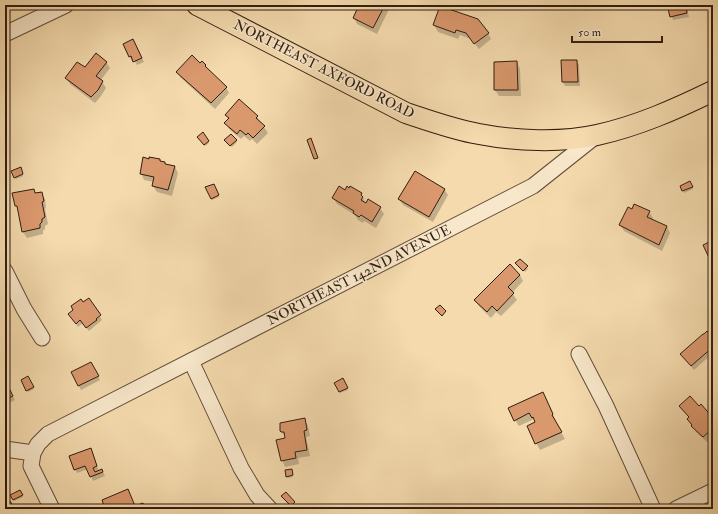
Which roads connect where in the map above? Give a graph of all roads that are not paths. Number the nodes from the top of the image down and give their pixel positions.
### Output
1 (66, 5) edge
2 (197, 5) edge
3 (5, 34) edge
4 (713, 91) edge
5 (596, 135) junction
6 (5, 271) edge
7 (42, 338) dead end
8 (579, 354) dead end
9 (191, 361) junction
10 (5, 450) edge
11 (33, 453) junction
12 (713, 491) edge
13 (52, 509) edge
14 (270, 509) edge
15 (654, 509) edge
16 (676, 509) edge

1 - 3 street
2 - 5 main road, NORTHEAST AXFORD ROAD
4 - 5 main road, NORTHEAST 142ND AVENUE
5 - 9 street, NORTHEAST 142ND AVENUE
6 - 7 street
8 - 15 street
9 - 11 street, NORTHEAST 142ND AVENUE
9 - 14 street
10 - 11 street
11 - 13 street
12 - 16 street

